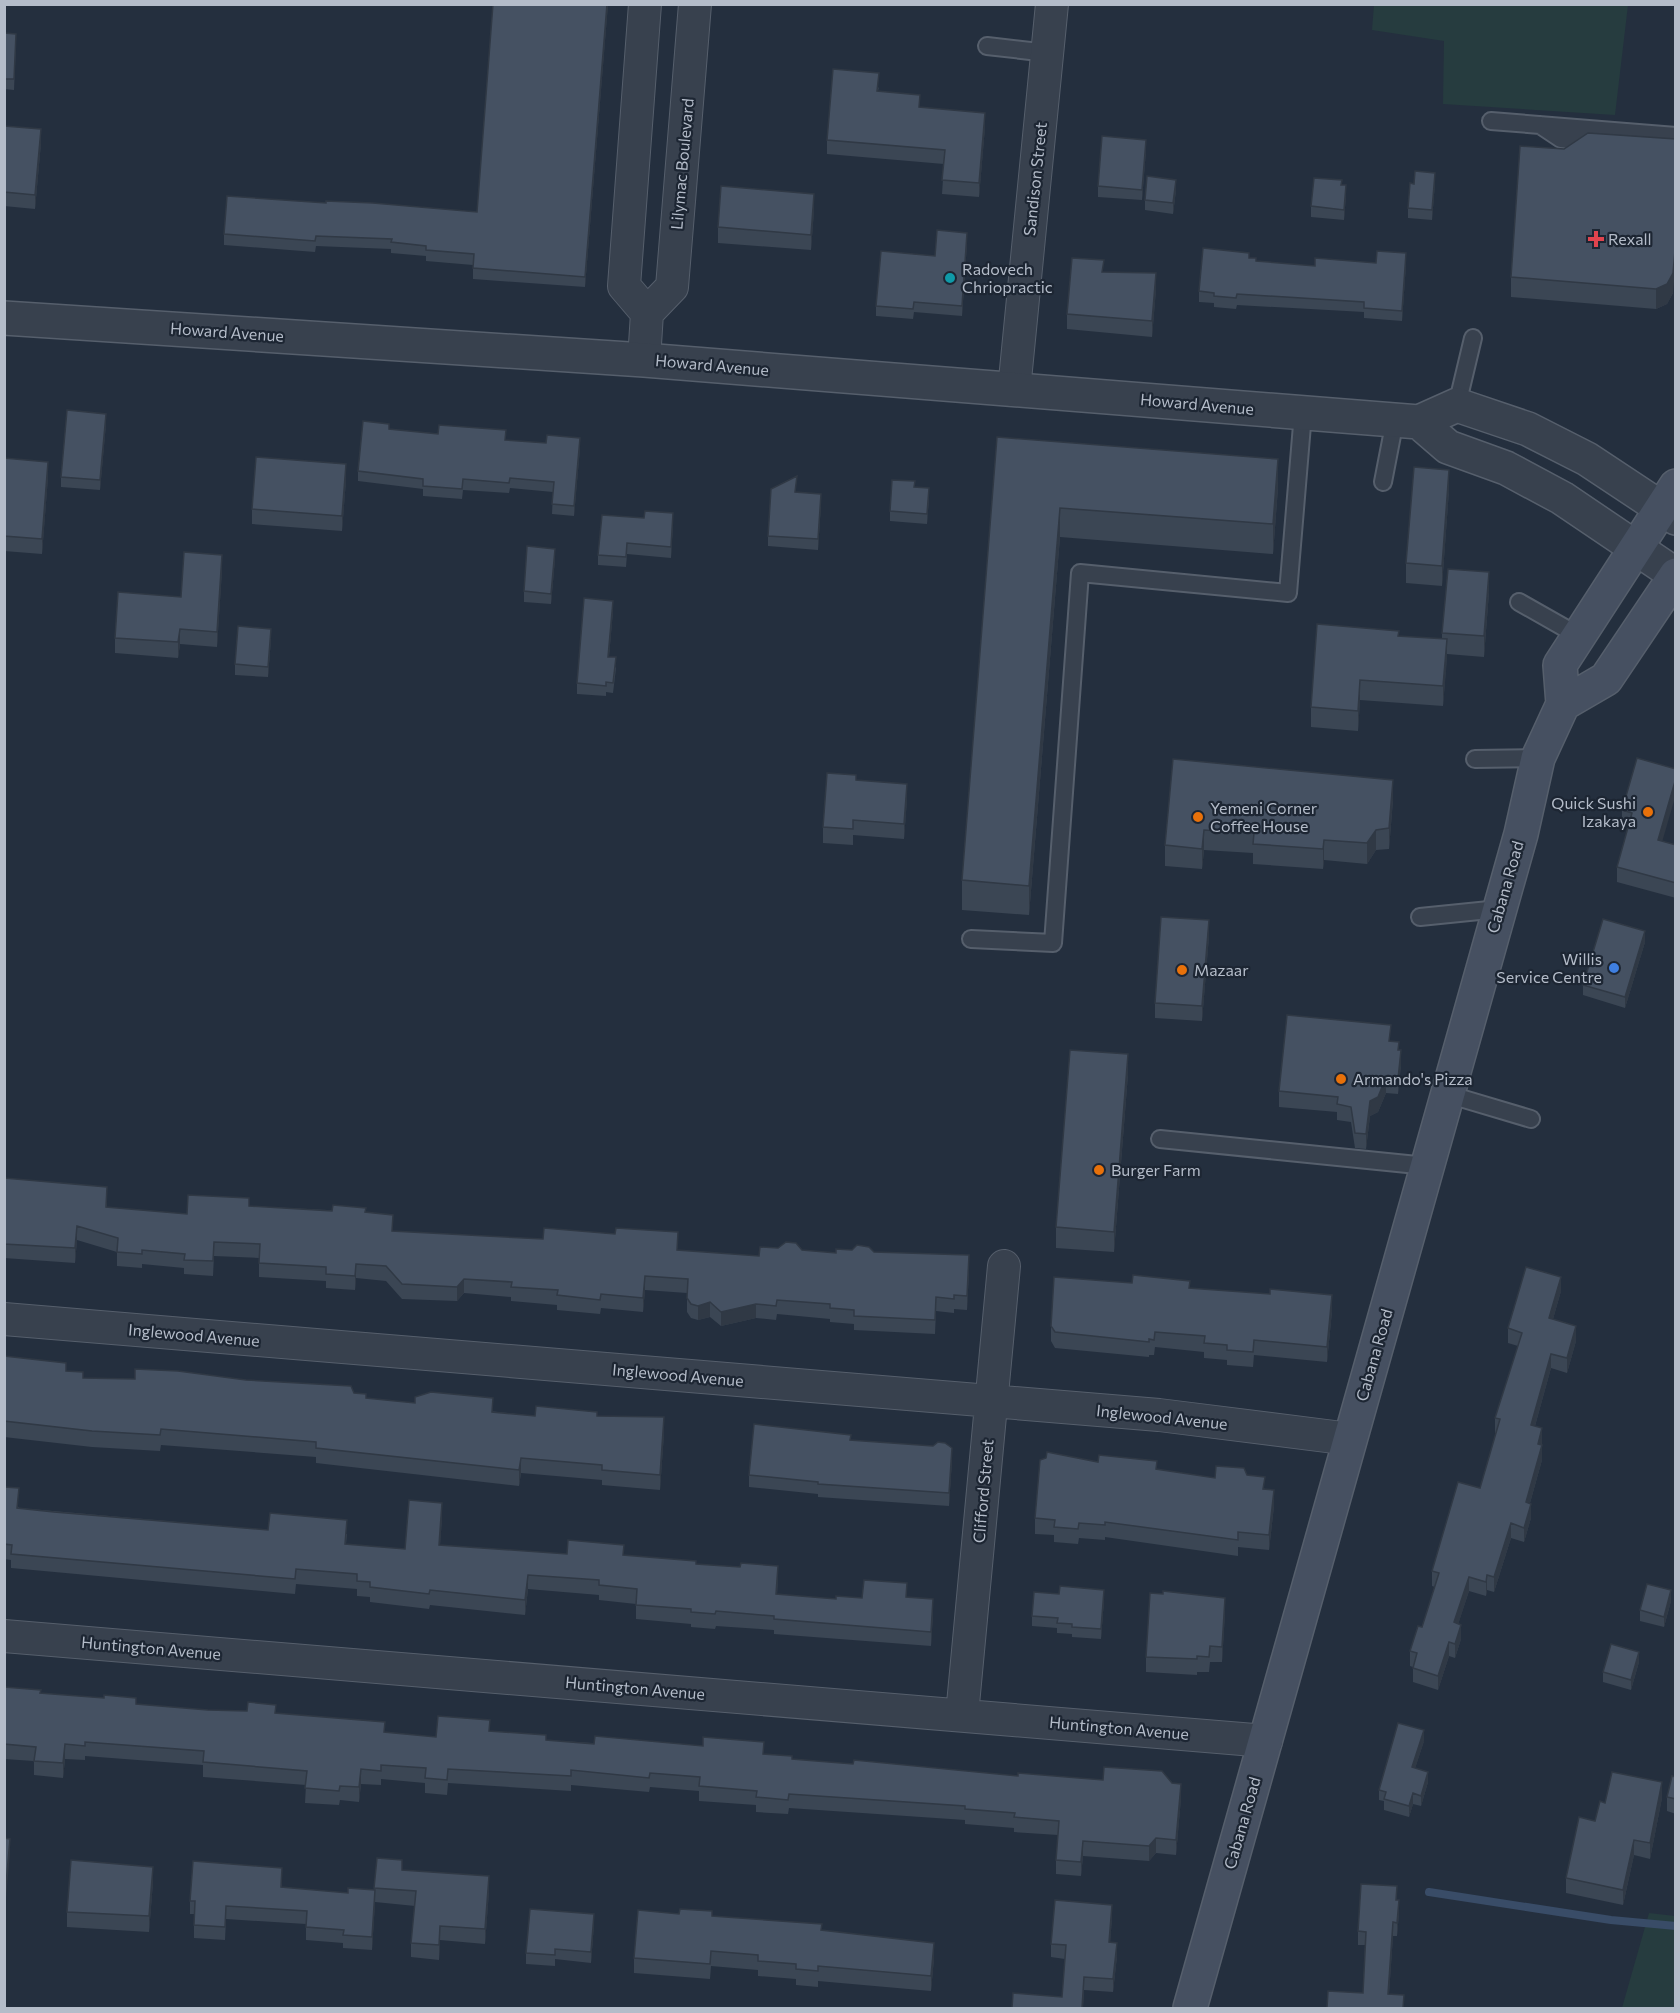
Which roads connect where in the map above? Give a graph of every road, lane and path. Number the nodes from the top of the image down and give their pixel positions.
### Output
1 (645, 4) edge
2 (695, 4) edge
3 (1052, 4) edge
4 (987, 46) dead end
5 (1048, 52) junction
6 (1491, 121) dead end
7 (1539, 124) junction
8 (1676, 136) edge
9 (1676, 149) edge
10 (647, 312) junction
11 (4, 318) edge
12 (1473, 338) dead end
13 (644, 360) junction
14 (1014, 390) junction
15 (1457, 405) junction
16 (1303, 412) junction
17 (1407, 421) junction
18 (1383, 482) dead end
19 (1671, 504) edge
20 (1636, 548) junction
21 (1675, 575) edge
22 (1519, 602) dead end
23 (1578, 636) junction
24 (1563, 704) junction
25 (1538, 758) junction
26 (1475, 759) dead end
27 (1499, 909) junction
28 (1420, 917) dead end
29 (971, 939) dead end
30 (1447, 1094) junction
31 (1531, 1119) dead end
32 (1160, 1139) dead end
33 (1427, 1166) junction
34 (1004, 1266) dead end
35 (4, 1319) edge
36 (992, 1401) junction
37 (1350, 1439) junction
38 (4, 1636) edge
39 (962, 1715) junction
40 (1266, 1741) junction
41 (1190, 2008) edge

1 - 10 street
2 - 10 street, Lilymac Boulevard
3 - 5 street, Sandison Street
4 - 5 lane
5 - 14 street, Sandison Street
6 - 7 lane
7 - 8 lane
7 - 9 lane
10 - 13 street
11 - 13 street, Howard Avenue
12 - 15 lane
13 - 14 street, Howard Avenue
14 - 16 street, Howard Avenue
15 - 17 street, Howard Avenue
15 - 19 street
16 - 17 street, Howard Avenue
16 - 29 lane
17 - 18 lane
17 - 20 street
19 - 20 main road, Cabana Road
20 - 21 street
20 - 23 main road, Cabana Road
21 - 24 main road
22 - 23 lane
23 - 24 main road, Cabana Road
24 - 25 main road, Cabana Road
25 - 26 lane
25 - 27 main road, Cabana Road
27 - 28 lane
27 - 30 main road, Cabana Road
30 - 31 lane
30 - 33 main road, Cabana Road
32 - 33 lane
33 - 37 main road, Cabana Road
34 - 36 street, Clifford Street
35 - 36 street, Inglewood Avenue
36 - 37 street, Inglewood Avenue
36 - 39 street, Clifford Street
37 - 40 main road, Cabana Road
38 - 39 street, Huntington Avenue
39 - 40 street, Huntington Avenue
40 - 41 main road, Cabana Road

